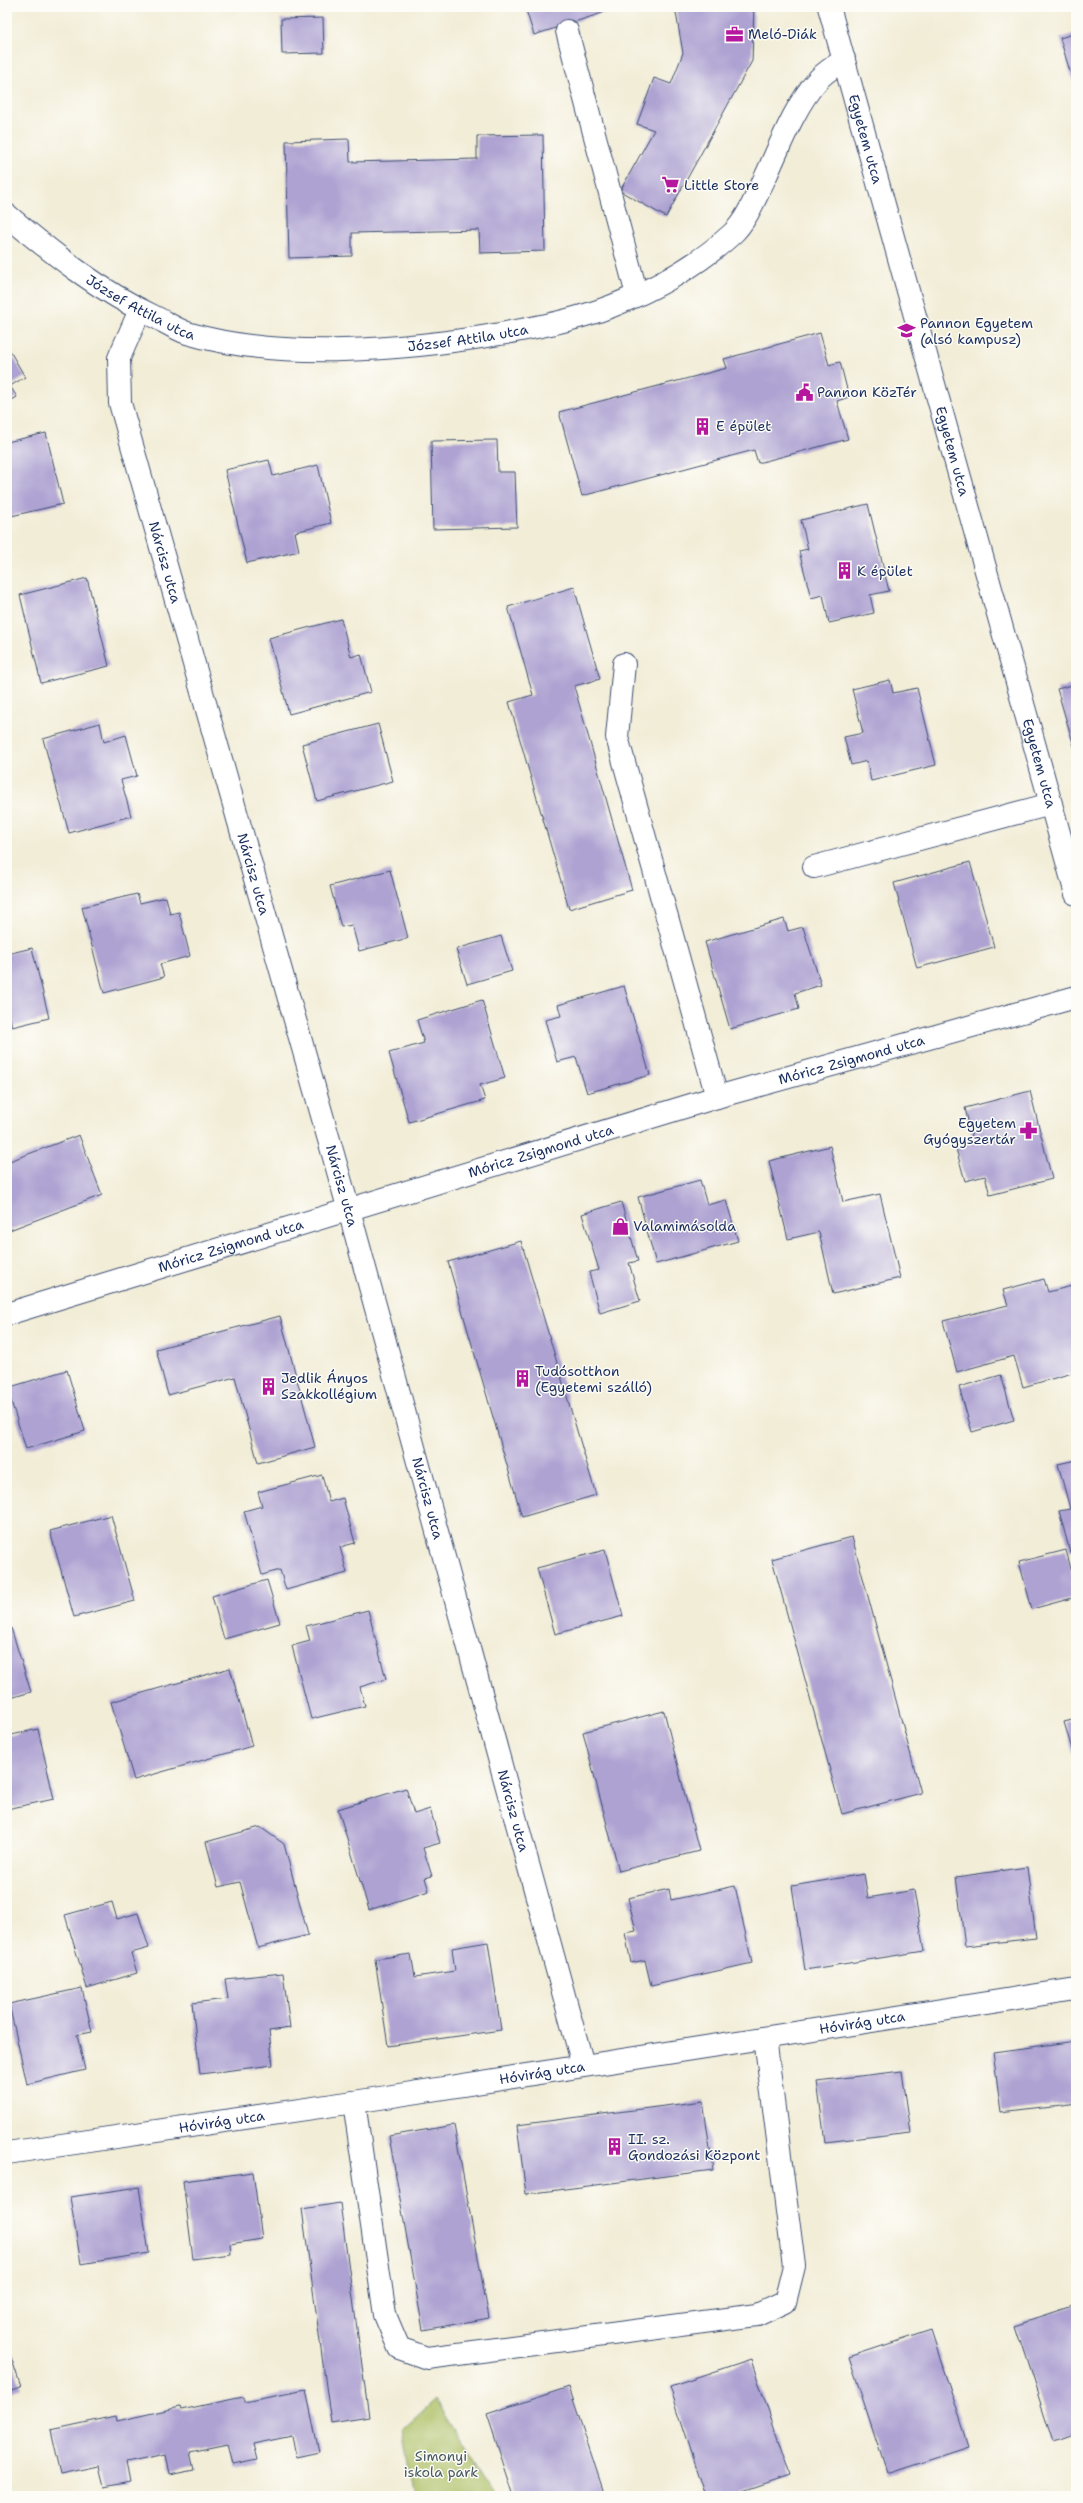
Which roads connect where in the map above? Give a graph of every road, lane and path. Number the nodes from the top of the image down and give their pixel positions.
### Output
1 (829, 7) edge
2 (567, 31) dead end
3 (844, 59) junction
4 (7, 215) edge
5 (637, 295) junction
6 (140, 310) junction
7 (624, 664) dead end
8 (1051, 804) junction
9 (814, 867) dead end
10 (1076, 894) edge
11 (1076, 997) edge
12 (717, 1097) junction
13 (349, 1209) junction
14 (7, 1314) edge
15 (1076, 1989) edge
16 (765, 2038) junction
17 (583, 2065) junction
18 (354, 2102) junction
19 (7, 2153) edge

1 - 3 street, Egyetem utca
2 - 5 street
3 - 5 street, József Attila utca
3 - 8 street, Egyetem utca
4 - 6 street, József Attila utca
5 - 6 street, József Attila utca
6 - 13 street, Nárcisz utca
7 - 12 street
8 - 9 street
8 - 10 street, Egyetem utca
11 - 12 street, Móricz Zsigmond utca
12 - 13 street, Móricz Zsigmond utca
13 - 14 street, Móricz Zsigmond utca
13 - 17 street, Nárcisz utca
15 - 16 street, Hóvirág utca
16 - 17 street, Hóvirág utca
16 - 18 street
17 - 18 street, Hóvirág utca
18 - 19 street, Hóvirág utca

